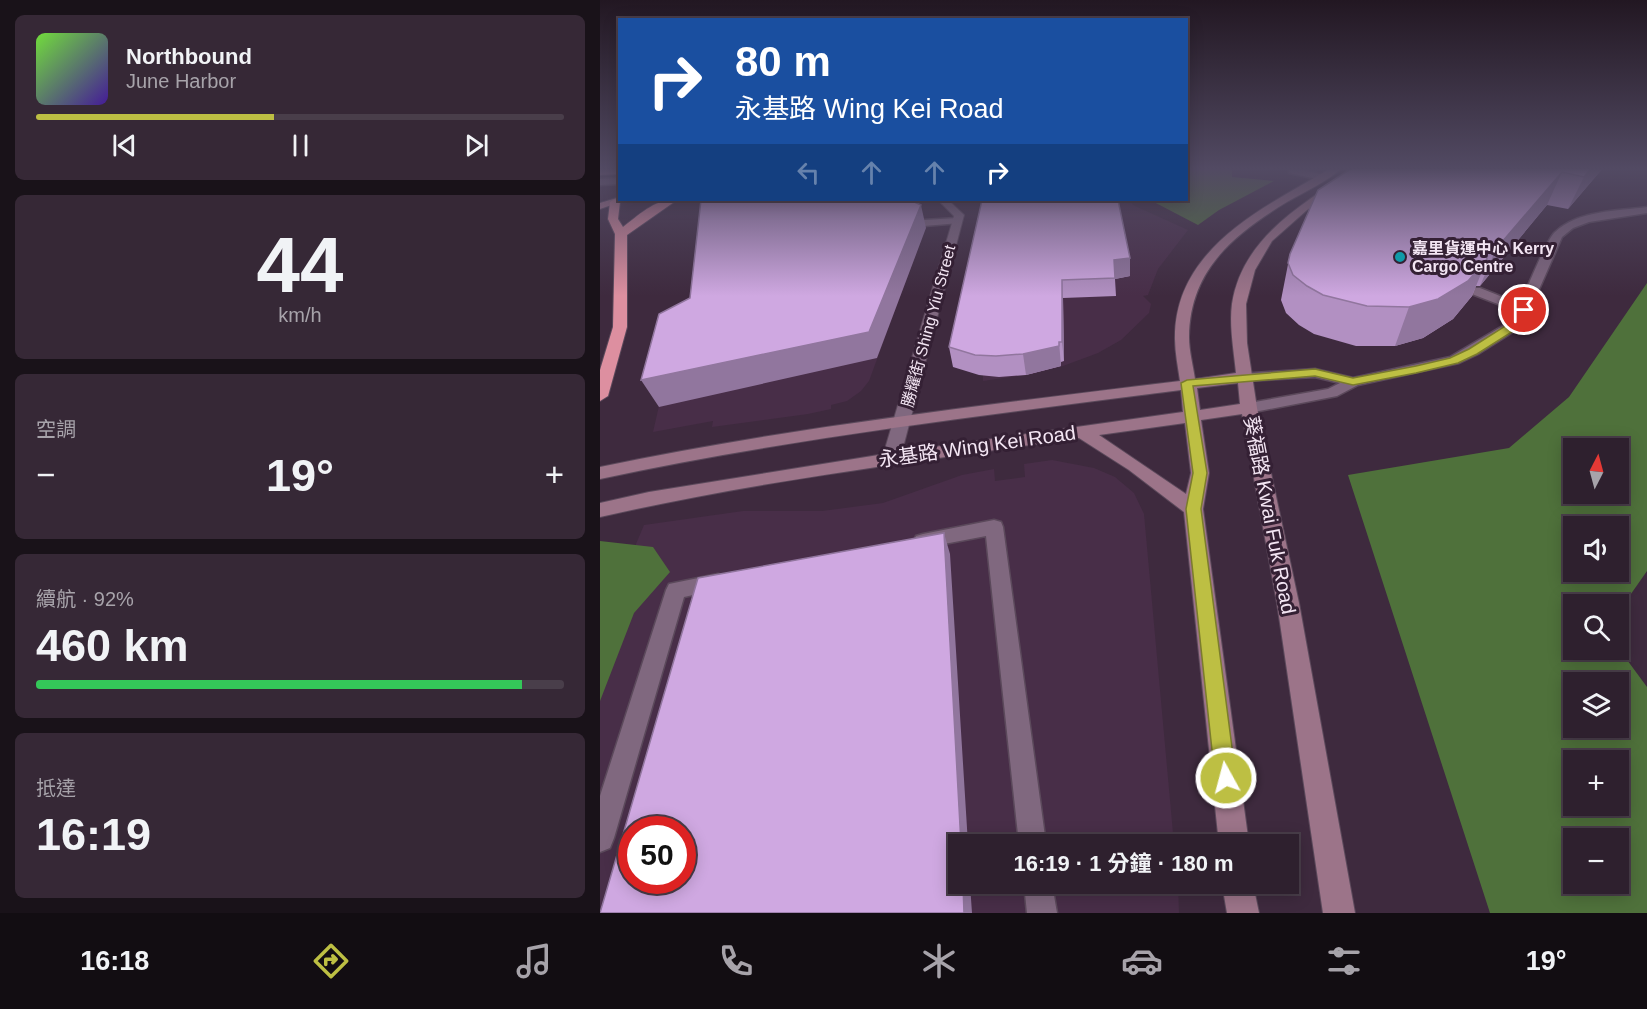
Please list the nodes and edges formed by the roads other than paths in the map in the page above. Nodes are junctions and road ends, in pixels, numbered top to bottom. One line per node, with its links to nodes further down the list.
1 (615, 211): 9 (highway)
2 (656, 211): 9 (highway)
3 (954, 211): 7 (street, 勝耀街 Shing Yiu Street)
4 (1270, 211): 14 (main road)
5 (1301, 211): 12 (main road, 葵福路 Kwai Fuk Road)
6 (1643, 211): 11 (lane, 永基路 Wing Kei Road)
7 (957, 221): 8 (lane); 18 (street, 勝耀街 Shing Yiu Street)
8 (924, 223)
9 (621, 234): 15 (highway)
10 (1476, 291): 11 (lane)
11 (1524, 310): 13 (lane, 永基路 Wing Kei Road)
12 (1245, 377): 13 (lane, 永基路 Wing Kei Road); 14 (main road, 永基路 Wing Kei Road); 16 (main road, 葵福路 Kwai Fuk Road)
13 (1353, 382): 16 (lane, 永基路 Wing Kei Road)
14 (1187, 383): 17 (main road); 18 (main road, 永基路 Wing Kei Road)
15 (600, 396)
16 (1249, 408): 17 (main road, 永基路 Wing Kei Road); 33 (main road, 葵福路 Kwai Fuk Road)
17 (1193, 416): 19 (main road, 永基路 Wing Kei Road); 22 (main road)
18 (902, 421): 20 (street, 勝耀街 Shing Yiu Street); 21 (main road, 永基路 Wing Kei Road)
19 (1081, 431): 20 (main road, 永基路 Wing Kei Road); 22 (main road)
20 (891, 459): 23 (main road, 永基路 Wing Kei Road)
21 (600, 473)
22 (1193, 509): 27 (main road)
23 (600, 510)
24 (903, 545): 26 (lane)
25 (733, 579): 28 (lane)
26 (1032, 834)
27 (1233, 834)
28 (600, 838)
29 (1039, 894): 31 (lane)
30 (1240, 894): 32 (main road)
31 (1042, 913)
32 (1243, 913)
33 (1339, 913)

